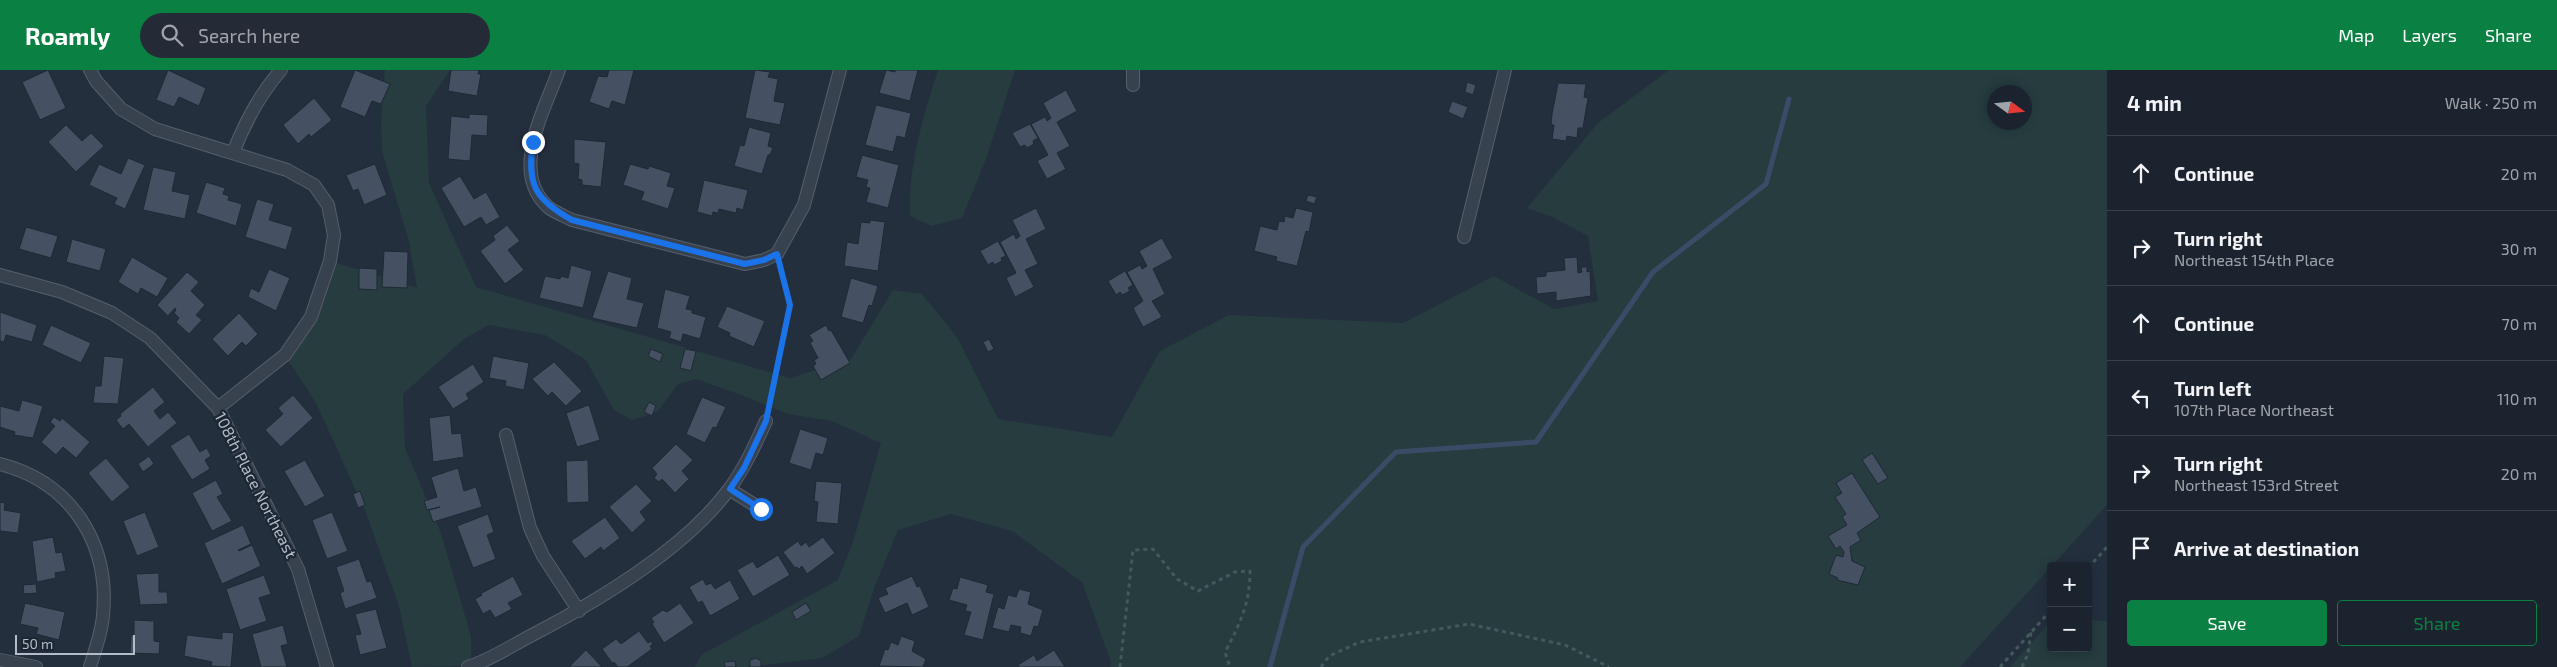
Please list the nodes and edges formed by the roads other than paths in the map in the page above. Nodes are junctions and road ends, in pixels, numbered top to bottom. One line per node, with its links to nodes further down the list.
1 (90, 70): 8 (street)
2 (281, 70): 8 (street)
3 (559, 70): 4 (street)
4 (840, 70)
5 (1133, 70): 7 (street)
6 (1504, 70): 9 (street)
7 (1133, 84)
8 (233, 153): 11 (street)
9 (1464, 236)
10 (0, 275): 11 (street, 108th Place Northeast)
11 (218, 408): 21 (street, 108th Place Northeast)
12 (766, 421): 15 (street)
13 (506, 435): 17 (street)
14 (0, 464): 20 (street)
15 (730, 489): 16 (street); 17 (street)
16 (761, 509)
17 (579, 611): 22 (street)
18 (0, 660): 19 (street)
19 (36, 667)
20 (90, 667)
21 (327, 667)
22 (470, 667)

